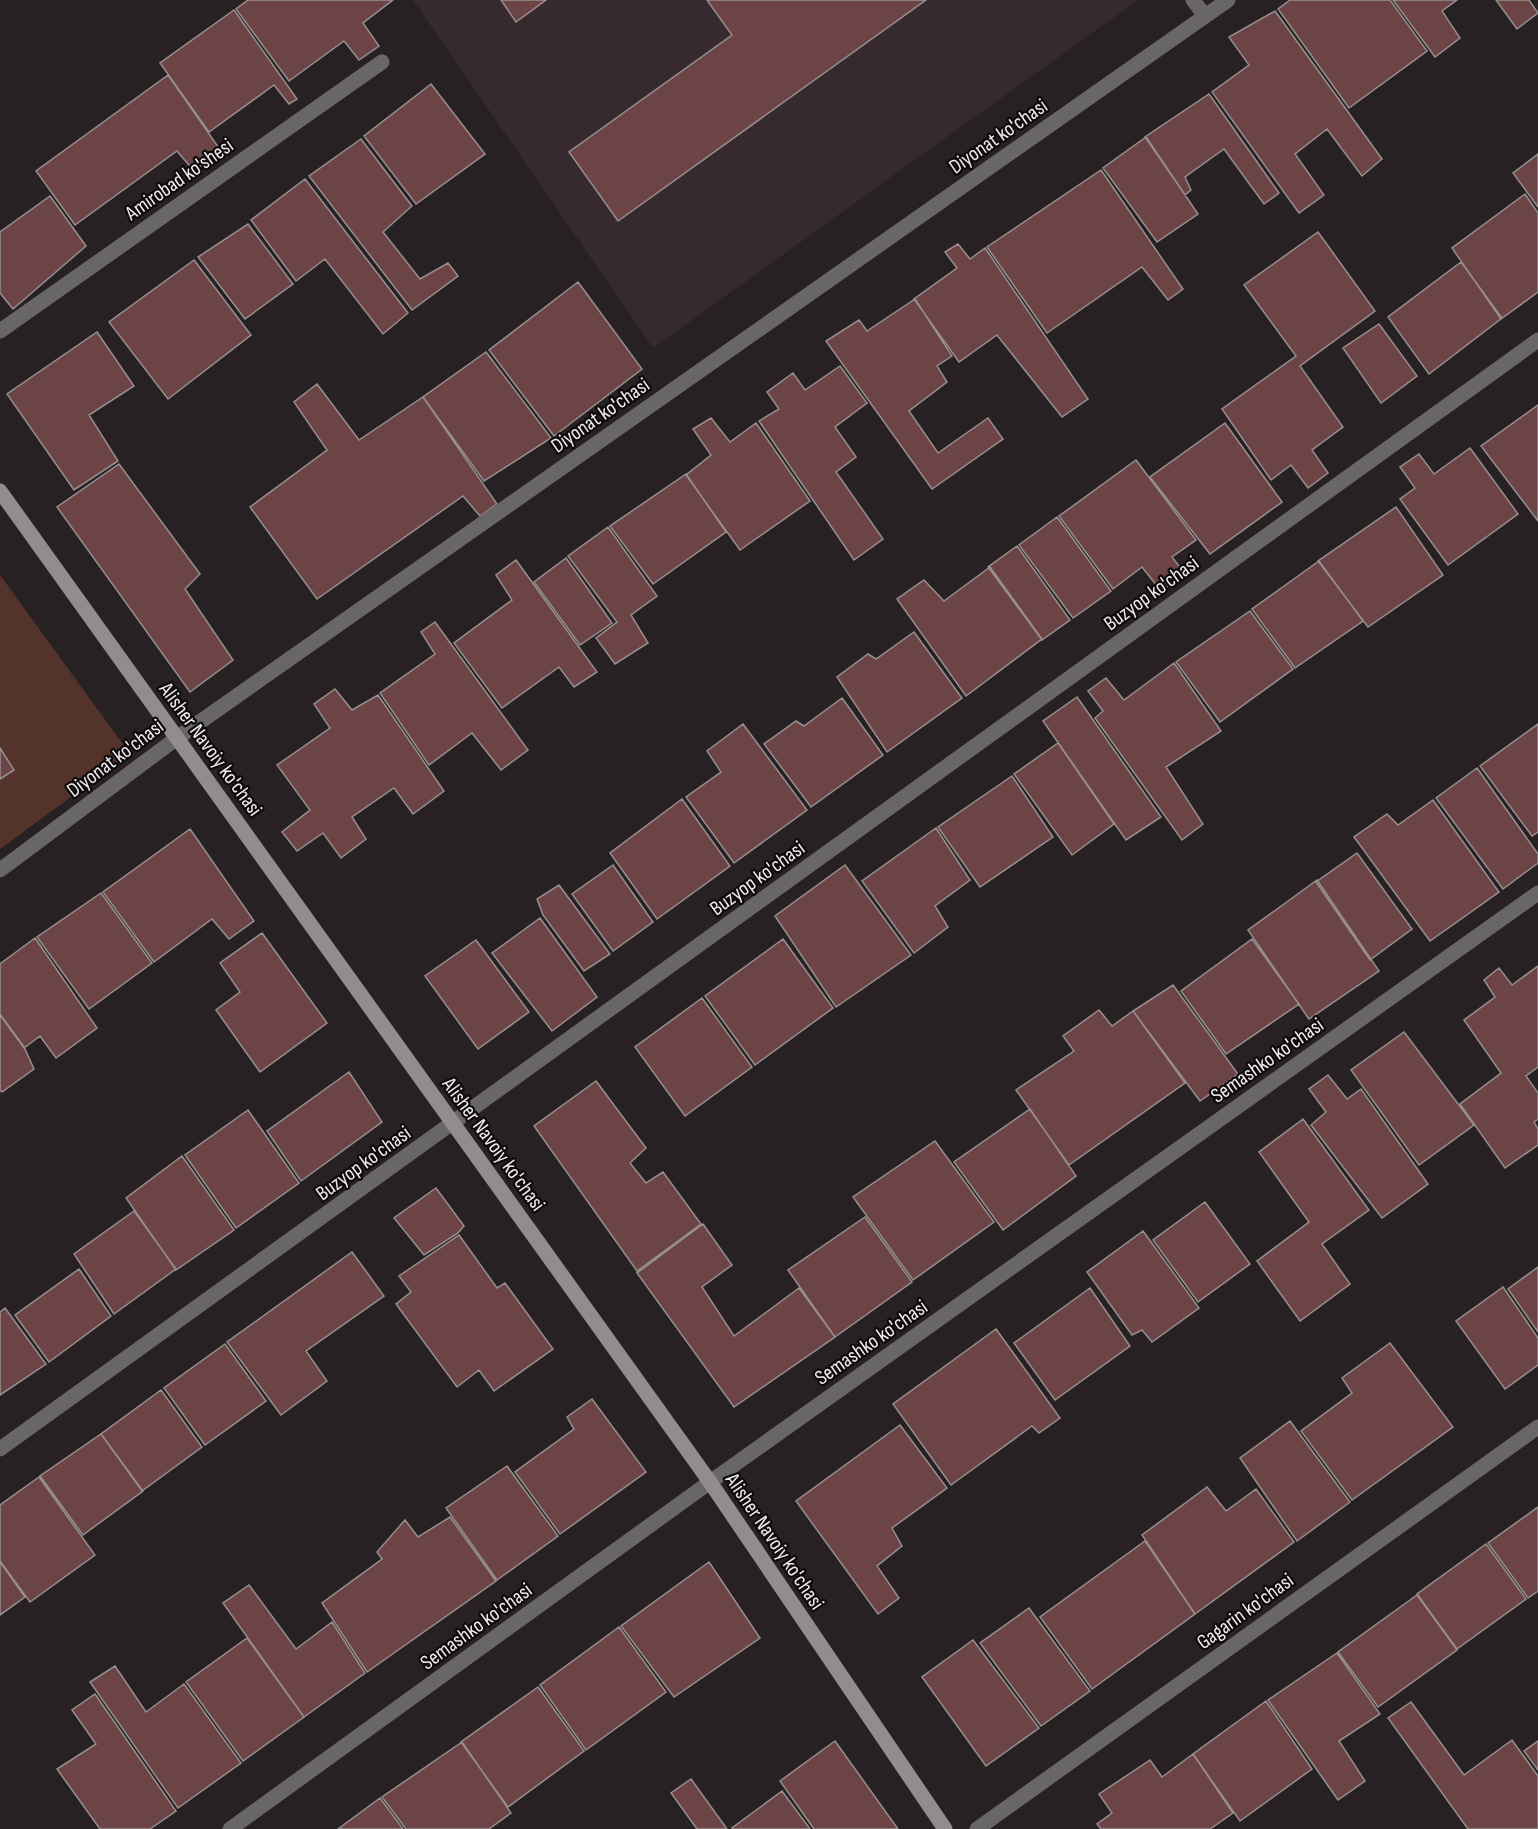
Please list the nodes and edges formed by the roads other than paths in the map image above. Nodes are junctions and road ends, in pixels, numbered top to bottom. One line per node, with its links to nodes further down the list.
1 (1193, 0): 3 (street)
2 (1228, 0): 3 (street, Diyonat ko'chasi)
3 (1205, 16): 8 (street, Diyonat ko'chasi)
4 (382, 62): 5 (street, Amirobad ko'shesi)
5 (0, 331)
6 (1538, 340): 11 (street, Buzyop ko'chasi)
7 (0, 491): 8 (street, Alisher Navoiy ko'chasi)
8 (177, 738): 9 (street, Diyonat ko'chasi); 11 (street, Alisher Navoiy ko'chasi)
9 (0, 870)
10 (1538, 893): 14 (street, Semashko ko'chasi)
11 (453, 1124): 13 (street, Buzyop ko'chasi); 14 (street, Alisher Navoiy ko'chasi)
12 (1538, 1426): 17 (street, Gagarin ko'chasi)
13 (0, 1449)
14 (710, 1482): 15 (street, Semashko ko'chasi); 16 (street, Alisher Navoiy ko'chasi)
15 (230, 1829)
16 (945, 1829)
17 (977, 1829)

